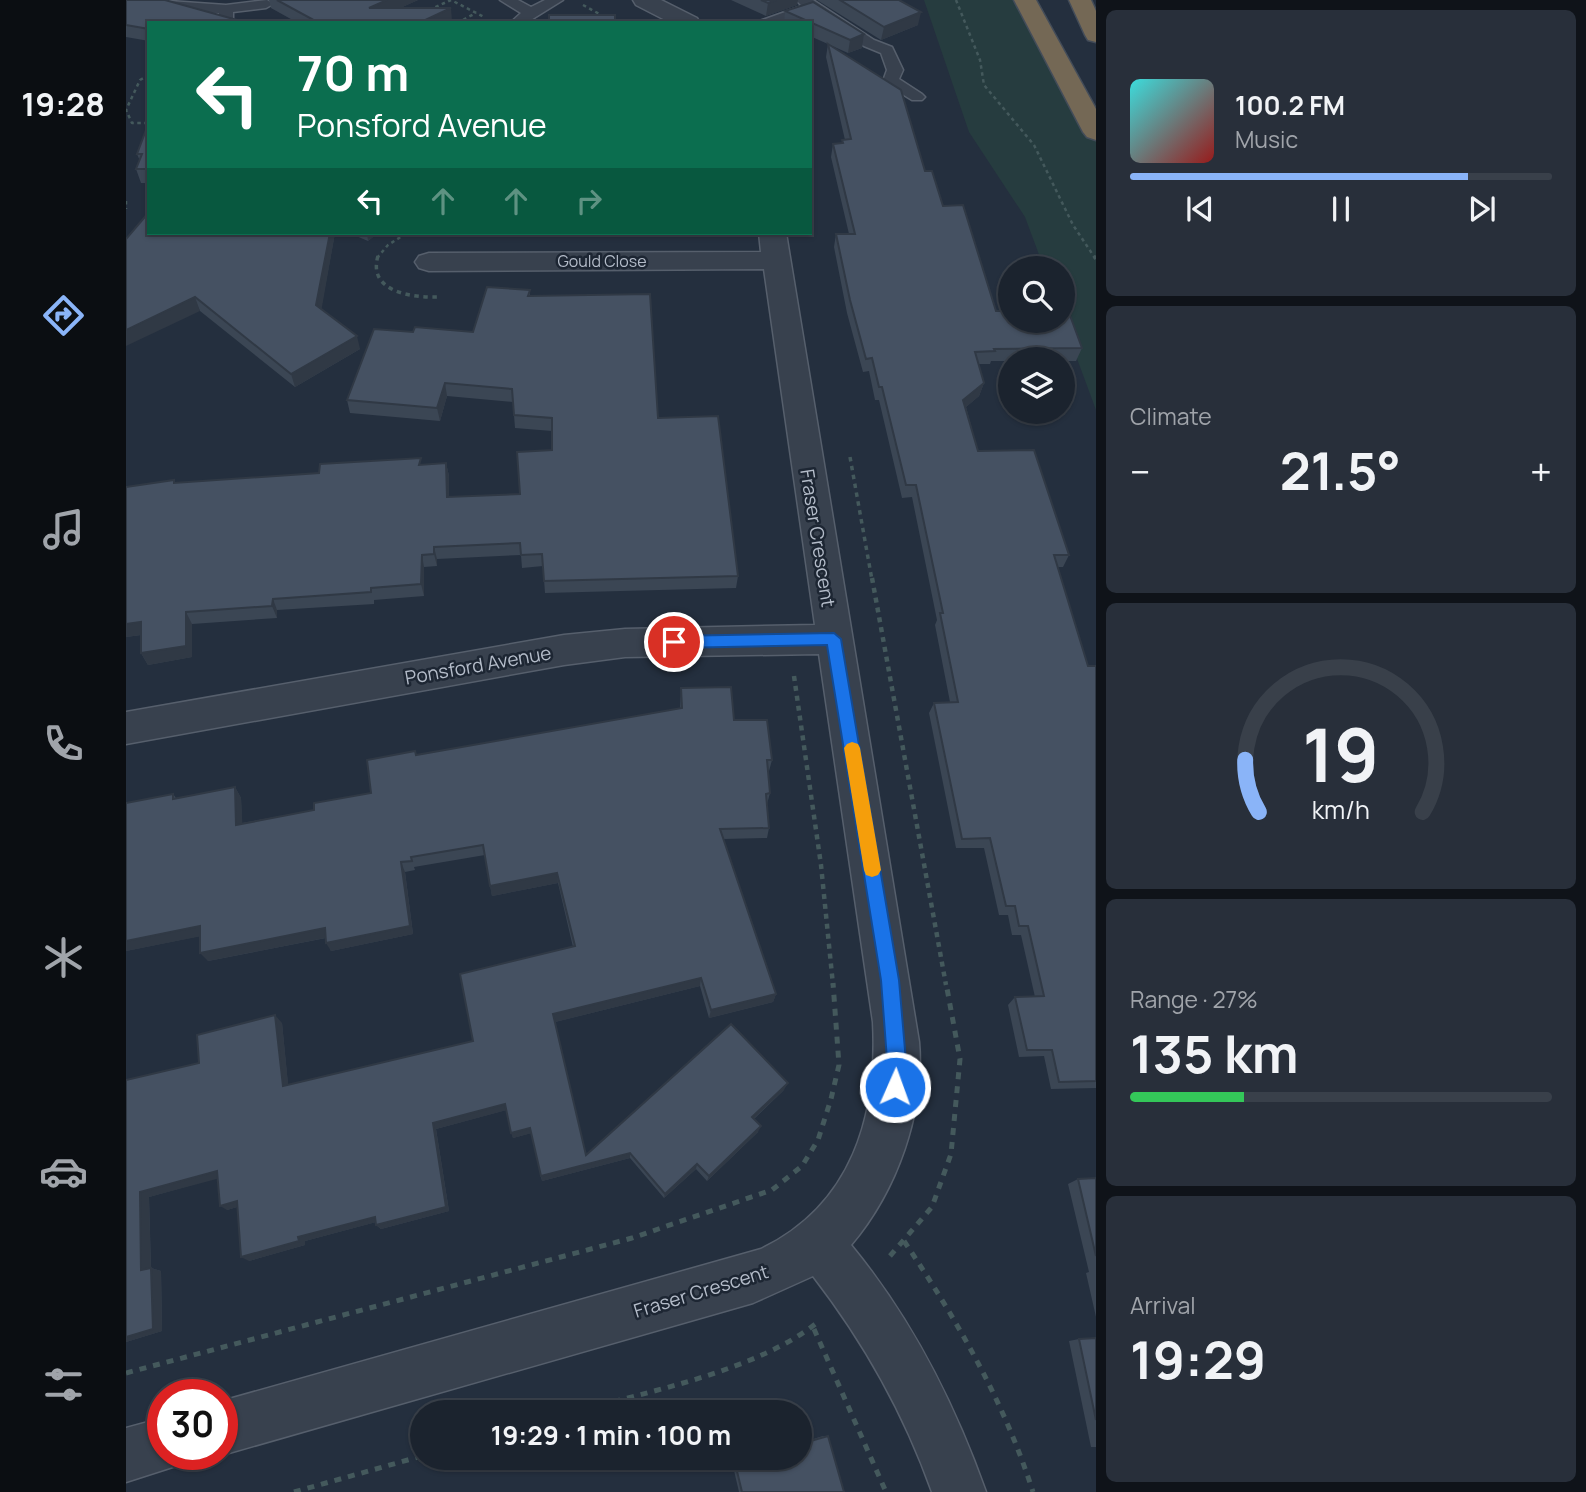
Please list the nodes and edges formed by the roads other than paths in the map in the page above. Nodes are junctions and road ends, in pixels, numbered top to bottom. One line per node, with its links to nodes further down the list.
1 (162, 0): 10 (lane)
2 (507, 0): 9 (lane)
3 (556, 0): 9 (lane)
4 (644, 0): 12 (street)
5 (1025, 0): 16 (highway)
6 (1080, 0): 14 (highway)
7 (808, 3): 13 (lane); 15 (lane)
8 (266, 4): 10 (lane)
9 (531, 12): 11 (lane)
10 (226, 16)
11 (520, 21)
12 (685, 21)
13 (766, 21)
14 (1096, 35)
15 (917, 97)
16 (1096, 132)
17 (774, 246): 18 (street, Gould Close); 19 (street, Fraser Crescent)
18 (429, 262)
19 (834, 639): 20 (street, Ponsford Avenue); 21 (street, Fraser Crescent)
20 (126, 728)
21 (818, 1243): 22 (street, Fraser Crescent); 25 (street)
22 (238, 1424)
23 (147, 1449): 24 (street)
24 (126, 1455)
25 (960, 1492)

